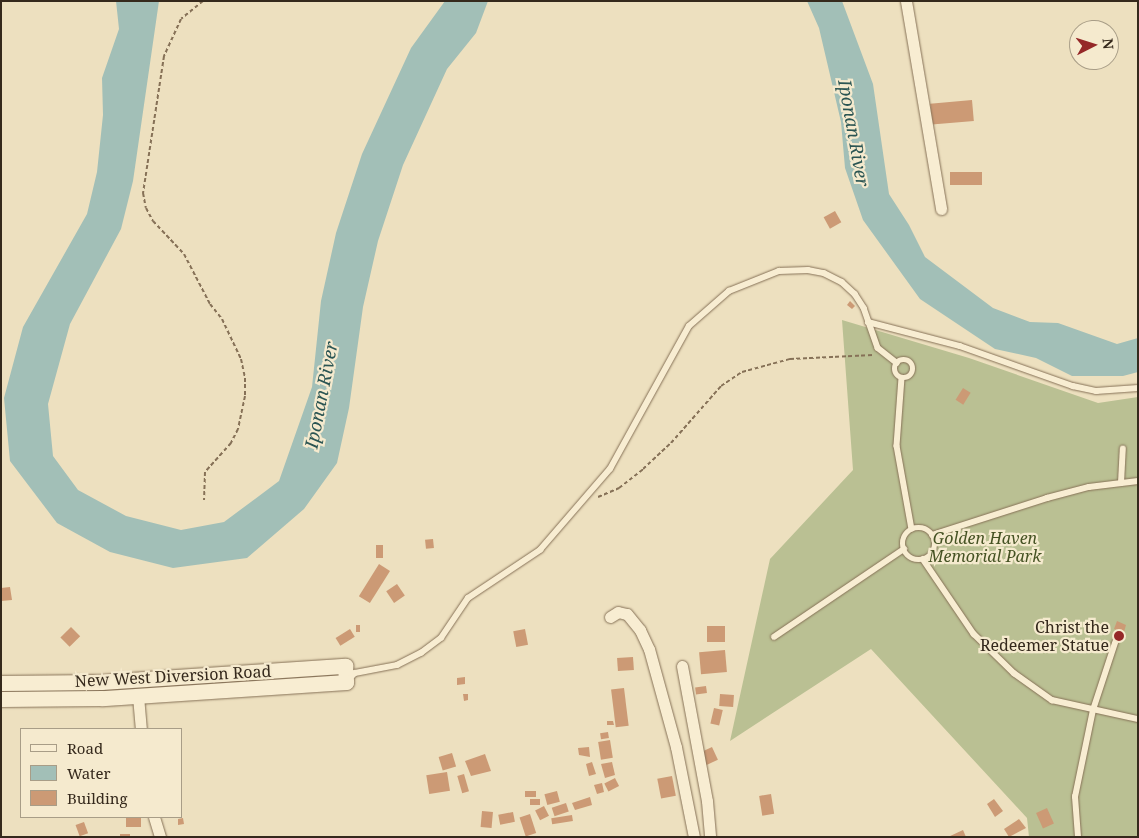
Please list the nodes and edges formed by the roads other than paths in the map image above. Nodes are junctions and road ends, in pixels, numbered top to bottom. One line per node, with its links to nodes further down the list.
1 (906, 1): 2 (street)
2 (941, 209)
3 (868, 322): 4 (lane); 6 (lane); 18 (lane)
4 (897, 363): 5 (lane); 5 (lane)
5 (902, 378): 10 (lane)
6 (1138, 388)
7 (1123, 449): 9 (lane)
8 (1138, 481): 9 (lane)
9 (1121, 482): 11 (lane)
10 (912, 529): 11 (lane); 12 (lane)
11 (932, 535): 13 (lane)
12 (904, 549): 13 (lane); 15 (lane)
13 (923, 559): 22 (lane)
14 (610, 617): 27 (street)
15 (774, 637)
16 (1115, 643): 22 (lane)
17 (682, 666): 28 (street)
18 (348, 674): 19 (street, New West Diversion Road); 20 (street, New West Diversion Road)
19 (1, 683)
20 (138, 696): 21 (street, New West Diversion Road); 24 (street)
21 (1, 699)
22 (1093, 710): 23 (lane); 29 (lane)
23 (1138, 719)
24 (141, 728)
25 (154, 818): 26 (street)
26 (160, 837)
27 (694, 837)
28 (710, 837)
29 (1078, 837)

